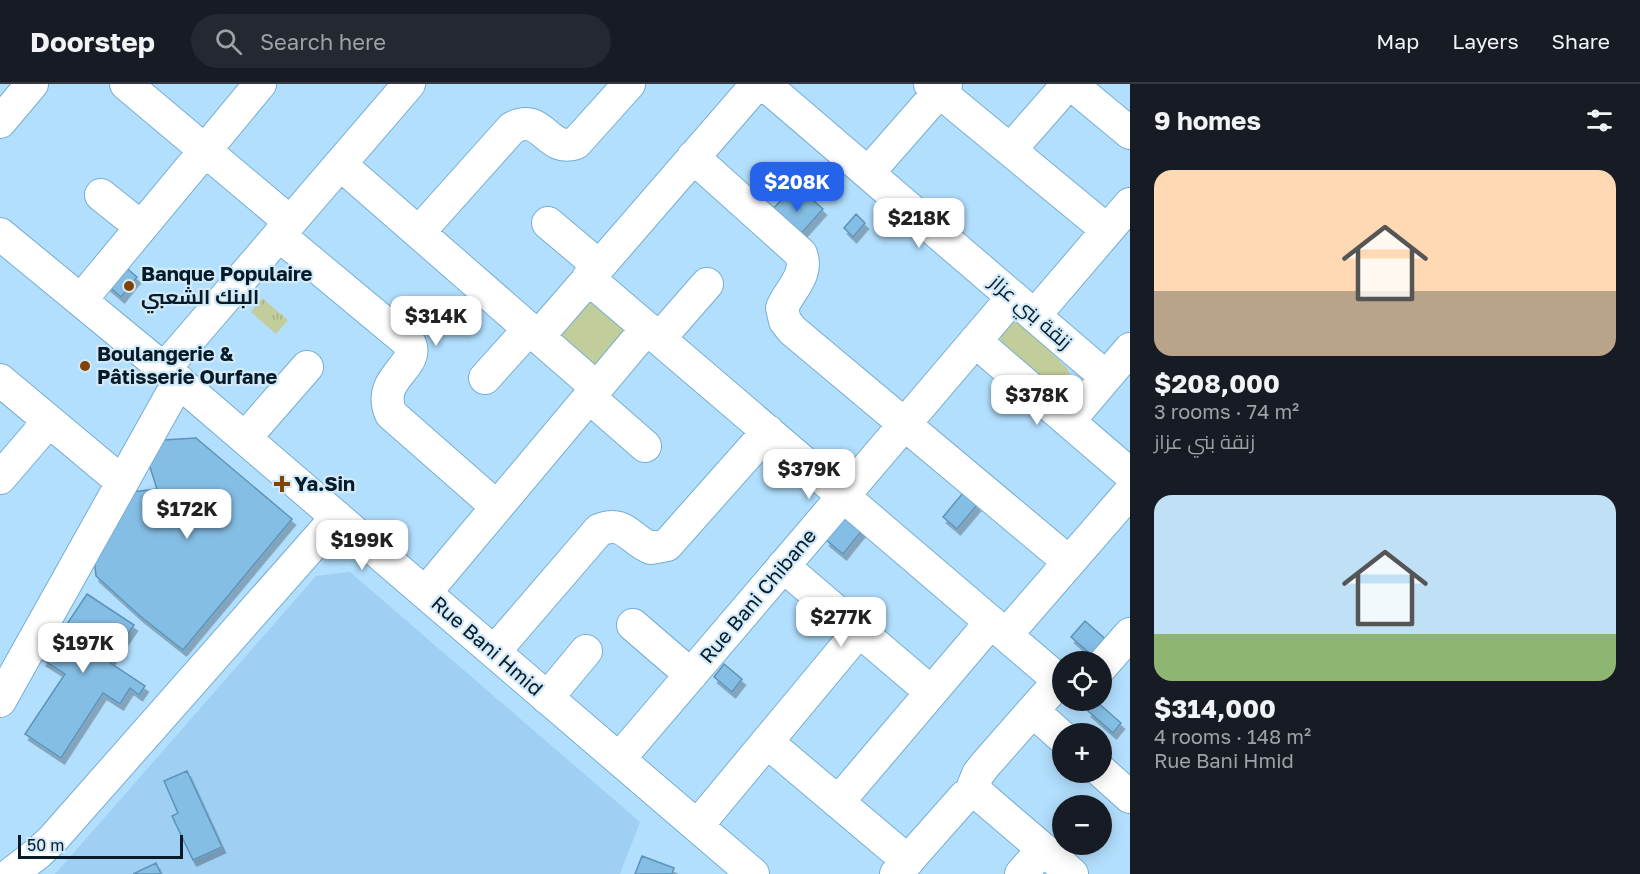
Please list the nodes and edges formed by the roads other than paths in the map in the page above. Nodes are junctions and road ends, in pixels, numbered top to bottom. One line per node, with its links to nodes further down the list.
1 (32, 84): 10 (street)
2 (126, 84): 13 (street)
3 (260, 84): 13 (street)
4 (409, 84): 15 (street)
5 (629, 84): 23 (street)
6 (757, 84): 14 (street)
7 (764, 84): 16 (street, زنقة بني عزاز)
8 (1069, 84): 11 (street); 12 (street)
9 (938, 86): 12 (street); 16 (street)
10 (0, 122)
11 (1130, 133)
12 (1011, 149): 22 (street)
13 (205, 150): 20 (street); 21 (street)
14 (693, 158): 25 (street); 41 (street)
15 (340, 164): 21 (street); 23 (street)
16 (868, 174): 28 (street, زنقة بني عزاز)
17 (101, 195): 20 (street)
18 (1130, 204): 22 (street, Rue Bani Chibane)
19 (548, 223): 25 (street)
20 (141, 227): 27 (street)
21 (285, 229): 34 (street); 50 (street)
22 (1107, 230): 28 (street, Rue Bani Chibane)
23 (419, 232): 29 (street)
24 (0, 234): 27 (street, Rue Bani Hmid)
25 (594, 272): 29 (street); 30 (street)
26 (706, 284): 30 (street)
27 (81, 300): 34 (street, Rue Bani Hmid)
28 (1024, 306): 31 (street, Rue Bani Chibane); 35 (street, زنقة بني عزاز)
29 (533, 333): 36 (street); 38 (street)
30 (653, 334): 38 (street); 42 (street)
31 (975, 341): 40 (street); 41 (street, Rue Bani Chibane)
32 (1130, 349): 35 (street)
33 (308, 367): 43 (street)
34 (172, 375): 43 (street, Rue Bani Hmid); 47 (street)
35 (1107, 377): 40 (street)
36 (485, 378)
37 (0, 380): 39 (street)
38 (593, 393): 44 (street); 50 (street)
39 (49, 421): 46 (street); 47 (street)
40 (1069, 421): 45 (street)
41 (904, 425): 49 (street, Rue Bani Chibane); 52 (street)
42 (768, 431): 49 (street); 60 (street)
43 (245, 438): 51 (street, Rue Bani Hmid)
44 (645, 446)
45 (1130, 474)
46 (0, 478)
47 (122, 482): 67 (street)
48 (1130, 492): 52 (street)
49 (843, 496): 53 (street, Rue Bani Chibane); 56 (street)
50 (497, 507): 54 (street)
51 (337, 517): 54 (street, Rue Bani Hmid); 77 (street)
52 (1069, 562): 56 (street)
53 (783, 566): 57 (street); 63 (street, Rue Bani Chibane)
54 (425, 593): 60 (street, Rue Bani Hmid)
55 (633, 625): 63 (street)
56 (999, 629): 62 (street); 65 (street)
57 (859, 631): 65 (street); 70 (street)
58 (1130, 634): 61 (street)
59 (586, 651): 66 (street)
60 (494, 652): 66 (street, Rue Bani Hmid)
61 (1112, 654)
62 (1052, 674)
63 (691, 675): 71 (street, Rue Bani Chibane)
64 (1052, 691): 68 (street)
65 (931, 692): 73 (street)
66 (547, 698): 71 (street, Rue Bani Hmid)
67 (0, 700)
68 (1033, 711): 69 (street); 72 (street)
69 (1052, 728)
70 (767, 742): 73 (street); 74 (street)
71 (619, 759): 74 (street, Rue Bani Hmid)
72 (970, 794): 75 (street); 76 (street)
73 (839, 801): 76 (street)
74 (697, 826): 78 (street, Rue Bani Hmid)
75 (1043, 849): 79 (street); 80 (street)
76 (902, 867)
77 (11, 874)
78 (753, 874)
79 (1021, 874)
80 (1072, 874)

